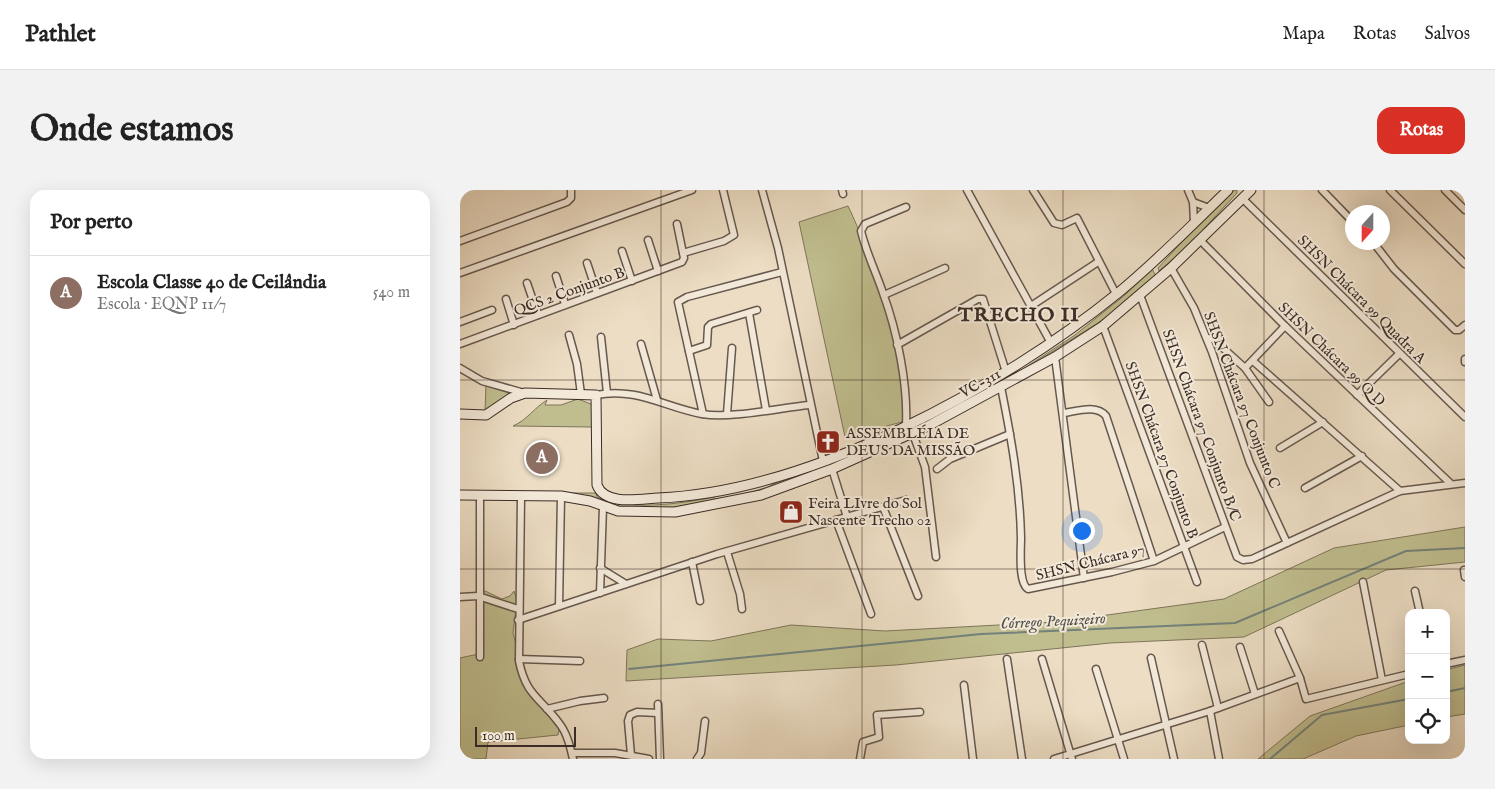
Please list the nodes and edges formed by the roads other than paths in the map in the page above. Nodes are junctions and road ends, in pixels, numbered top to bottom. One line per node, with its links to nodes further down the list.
1 (571, 190): 23 (street)
2 (692, 190): 35 (street)
3 (723, 190): 26 (street, QCS 2 Conjunto B)
4 (762, 190): 34 (street)
5 (967, 190): 45 (street)
6 (1033, 190): 28 (street)
7 (1188, 190): 14 (street)
8 (1228, 190): 16 (main road)
9 (1251, 190): 13 (main road)
10 (1322, 190): 18 (street)
11 (1390, 190): 30 (street)
12 (1445, 190): 17 (street)
13 (1242, 194): 22 (main road, VC-311); 64 (street, SHSN Chácara 99 Quadra A)
14 (1193, 202): 16 (street); 20 (street)
15 (906, 208): 41 (street)
16 (1209, 208): 20 (main road)
17 (1465, 210)
18 (1345, 214)
19 (677, 224): 26 (street)
20 (1192, 226): 27 (main road)
21 (648, 240): 32 (street)
22 (1200, 240): 33 (main road, VC-311); 54 (street, SHSN Chácara 99 Q D)
23 (460, 241)
24 (1380, 250): 52 (street)
25 (622, 251): 37 (street)
26 (684, 256): 32 (street, QCS 2 Conjunto B)
27 (1157, 260): 33 (main road); 40 (main road)
28 (1098, 262): 40 (street); 45 (street)
29 (587, 263): 39 (street)
30 (1465, 264)
31 (946, 268): 41 (street)
32 (658, 271): 37 (street, QCS 2 Conjunto B)
33 (1168, 271): 42 (main road, VC-311); 57 (street, SHSN Chácara 97 Conjunto C)
34 (782, 272): 63 (street); 78 (street)
35 (460, 273)
36 (556, 276): 44 (street)
37 (632, 281): 39 (street, QCS 2 Conjunto B)
38 (527, 283): 49 (street)
39 (597, 293): 44 (street, QCS 2 Conjunto B)
40 (1116, 294): 58 (main road)
41 (884, 295): 61 (street)
42 (1140, 295): 53 (main road, VC-311); 113 (street, SHSN Chácara 97 Conjunto B/C)
43 (506, 298): 51 (street)
44 (566, 304): 49 (street, QCS 2 Conjunto B)
45 (1031, 306): 58 (street)
46 (492, 310): 50 (street)
47 (757, 310): 48 (street)
48 (748, 312): 63 (street); 80 (street)
49 (538, 315): 51 (street, QCS 2 Conjunto B)
50 (460, 322)
51 (514, 324): 59 (street, QCS 2 Conjunto B)
52 (1465, 325)
53 (1103, 326): 65 (main road, VC-311); 115 (street, SHSN Chácara 97 Conjunto B)
54 (1285, 326): 66 (street); 75 (street, SHSN Chácara 99 Q D)
55 (569, 335): 73 (street)
56 (601, 337): 72 (street)
57 (1207, 338): 68 (street); 114 (street, SHSN Chácara 97 Conjunto C)
58 (1051, 343): 69 (main road)
59 (460, 344)
60 (641, 344): 76 (street)
61 (897, 345): 69 (street); 79 (street)
62 (732, 348): 84 (street)
63 (689, 351): 83 (street)
64 (1399, 354): 75 (street); 85 (street, SHSN Chácara 99 Quadra A)
65 (1055, 357): 70 (main road, VC-311); 81 (street)
66 (1253, 360): 68 (street); 87 (street)
67 (460, 368): 71 (street)
68 (1245, 368): 77 (street)
69 (1006, 372): 86 (main road)
70 (1002, 387): 89 (main road, VC-311); 90 (street, SHSN Chácara 97)
71 (525, 393): 73 (main road); 82 (main road)
72 (607, 393): 74 (street); 76 (street)
73 (581, 394): 74 (main road)
74 (596, 395): 100 (main road)
75 (1358, 395): 97 (street, SHSN Chácara 99 Q D)
76 (657, 400): 83 (street)
77 (1269, 402)
78 (809, 405): 80 (street); 93 (street)
79 (907, 409): 86 (street); 88 (street)
80 (766, 410): 84 (street)
81 (1064, 413): 118 (street, SHSN Chácara 97); 123 (street)
82 (460, 414)
83 (703, 414): 84 (street)
84 (728, 414)
85 (1465, 417)
86 (918, 418): 88 (main road)
87 (1323, 422): 91 (street); 92 (street)
88 (906, 425): 93 (main road)
89 (913, 434): 94 (main road, VC-311); 117 (street)
90 (1010, 434): 95 (street); 123 (street, SHSN Chácara 97)
91 (1280, 448)
92 (1362, 456): 99 (street); 101 (street)
93 (823, 461): 98 (main road)
94 (832, 469): 106 (main road, VC-311); 111 (street)
95 (937, 469)
96 (1465, 483): 97 (street)
97 (1450, 484): 101 (street)
98 (737, 486): 100 (main road); 106 (main road)
99 (1305, 488)
100 (719, 490): 108 (main road)
101 (1400, 491): 114 (street)
102 (460, 495): 103 (main road, VC-311)
103 (480, 495): 104 (main road, VC-311); 130 (street)
104 (521, 496): 105 (main road, VC-311); 134 (street)
105 (561, 496): 109 (main road, VC-311); 133 (street)
106 (738, 500): 108 (main road, VC-311)
107 (906, 500): 110 (street)
108 (721, 504): 109 (main road, VC-311)
109 (603, 506): 120 (street)
110 (883, 507): 111 (street); 131 (street)
111 (847, 517): 112 (street)
112 (836, 520): 116 (street); 137 (street)
113 (1225, 527): 114 (street, SHSN Chácara 97 Conjunto B/C); 115 (street)
114 (1287, 543)
115 (1184, 548): 118 (street); 124 (street, SHSN Chácara 97 Conjunto B)
116 (727, 552): 119 (street); 135 (street)
117 (936, 557)
118 (1154, 561): 123 (street, SHSN Chácara 97)
119 (692, 562): 126 (street); 132 (street)
120 (600, 568): 126 (street); 128 (street)
121 (1464, 570): 122 (street)
122 (1465, 577)
123 (1084, 578)
124 (1197, 582)
125 (1363, 582): 153 (street)
126 (626, 584): 128 (street)
127 (1415, 591): 136 (street)
128 (600, 593): 133 (street)
129 (460, 596): 130 (street)
130 (478, 596): 134 (street); 142 (street)
131 (918, 596)
132 (700, 601)
133 (560, 606): 138 (street)
134 (518, 609): 138 (street)
135 (742, 609)
136 (1419, 609)
137 (871, 614)
138 (518, 620): 144 (street)
139 (1279, 632): 152 (street)
140 (1202, 645): 158 (street)
141 (1240, 647): 155 (street)
142 (480, 657)
143 (1150, 658): 164 (street)
144 (519, 659): 148 (street); 159 (street)
145 (1008, 659): 174 (street)
146 (1042, 659): 168 (street)
147 (1465, 660): 149 (street)
148 (580, 661)
149 (1450, 663)
150 (1096, 669): 165 (street)
151 (1405, 675): 153 (street)
152 (1300, 678): 153 (street); 155 (street)
153 (1382, 680)
154 (964, 685): 173 (street)
155 (1254, 694): 158 (street)
156 (604, 698): 159 (street)
157 (658, 704): 162 (street)
158 (1218, 708): 160 (street)
159 (547, 709): 167 (street)
160 (1210, 711): 164 (street); 178 (street)
161 (920, 712): 172 (street)
162 (658, 713): 166 (street); 170 (street)
163 (705, 721): 171 (street)
164 (1165, 725): 165 (street); 177 (street)
165 (1117, 739): 168 (street); 176 (street)
166 (631, 755): 167 (street); 169 (street)
167 (573, 756)
168 (1071, 756): 175 (street)
169 (649, 759)
170 (660, 759)
171 (697, 759)
172 (860, 759)
173 (973, 759)
174 (1022, 759)
175 (1054, 759)
176 (1124, 759)
177 (1174, 759)
178 (1219, 759)

